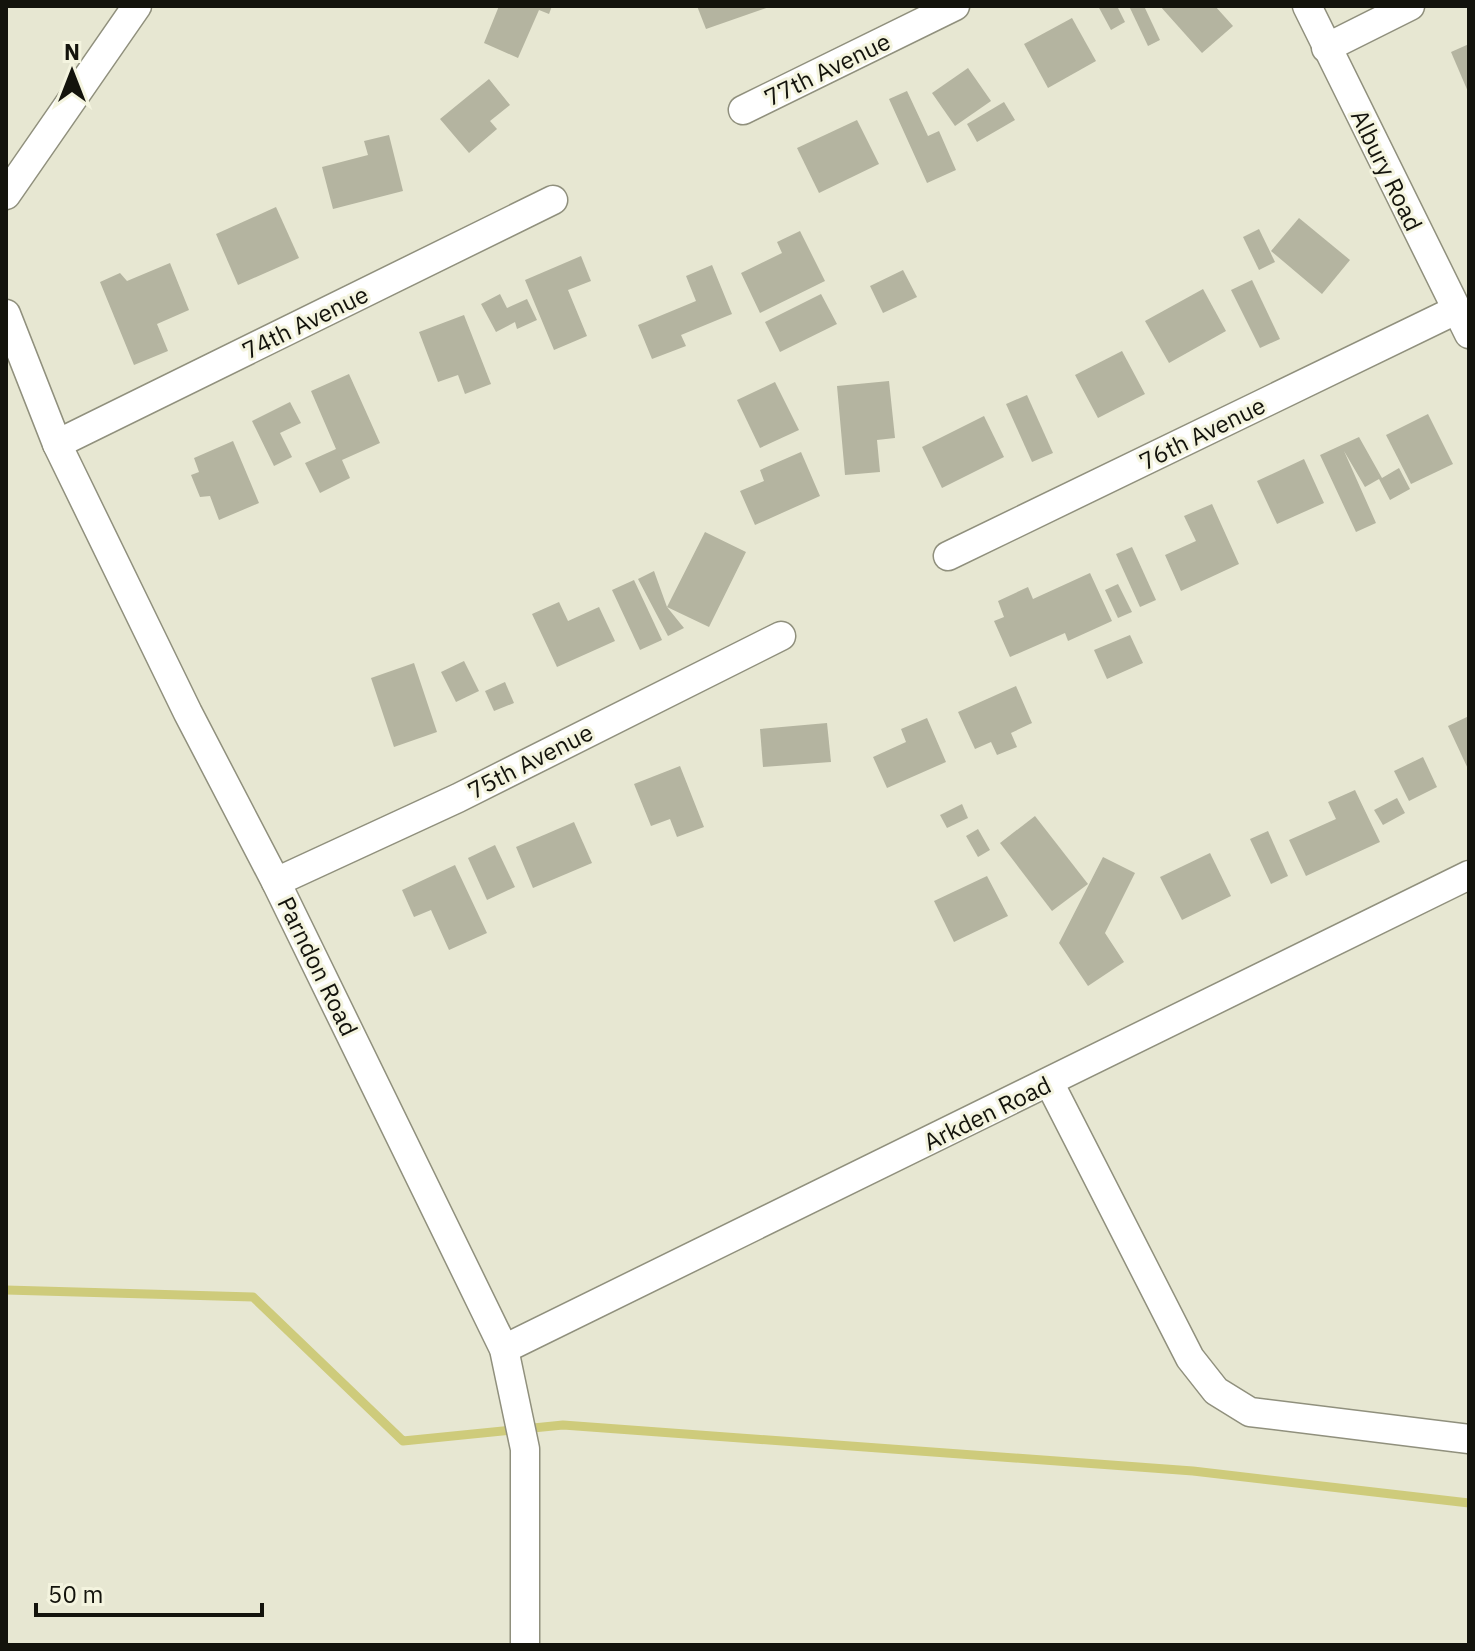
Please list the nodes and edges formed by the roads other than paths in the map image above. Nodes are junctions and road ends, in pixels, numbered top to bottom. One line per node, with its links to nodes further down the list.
1 (137, 6): 7 (street)
2 (955, 6): 6 (street, 77th Avenue)
3 (1307, 6): 5 (street, Albury Road)
4 (1410, 6): 5 (street)
5 (1326, 48): 10 (street, Albury Road)
6 (743, 110)
7 (6, 195)
8 (553, 200): 11 (street, 74th Avenue)
9 (6, 314): 11 (street, Parndon Road)
10 (1463, 322): 12 (street, 76th Avenue)
11 (57, 444): 15 (street, Parndon Road)
12 (948, 556)
13 (781, 636): 15 (street, 75th Avenue)
14 (1469, 875): 16 (street, Arkden Road)
15 (276, 882): 17 (street, Parndon Road)
16 (1049, 1082): 17 (street, Arkden Road); 18 (street)
17 (504, 1349): 19 (street, Parndon Road)
18 (1469, 1439)
19 (525, 1645)

